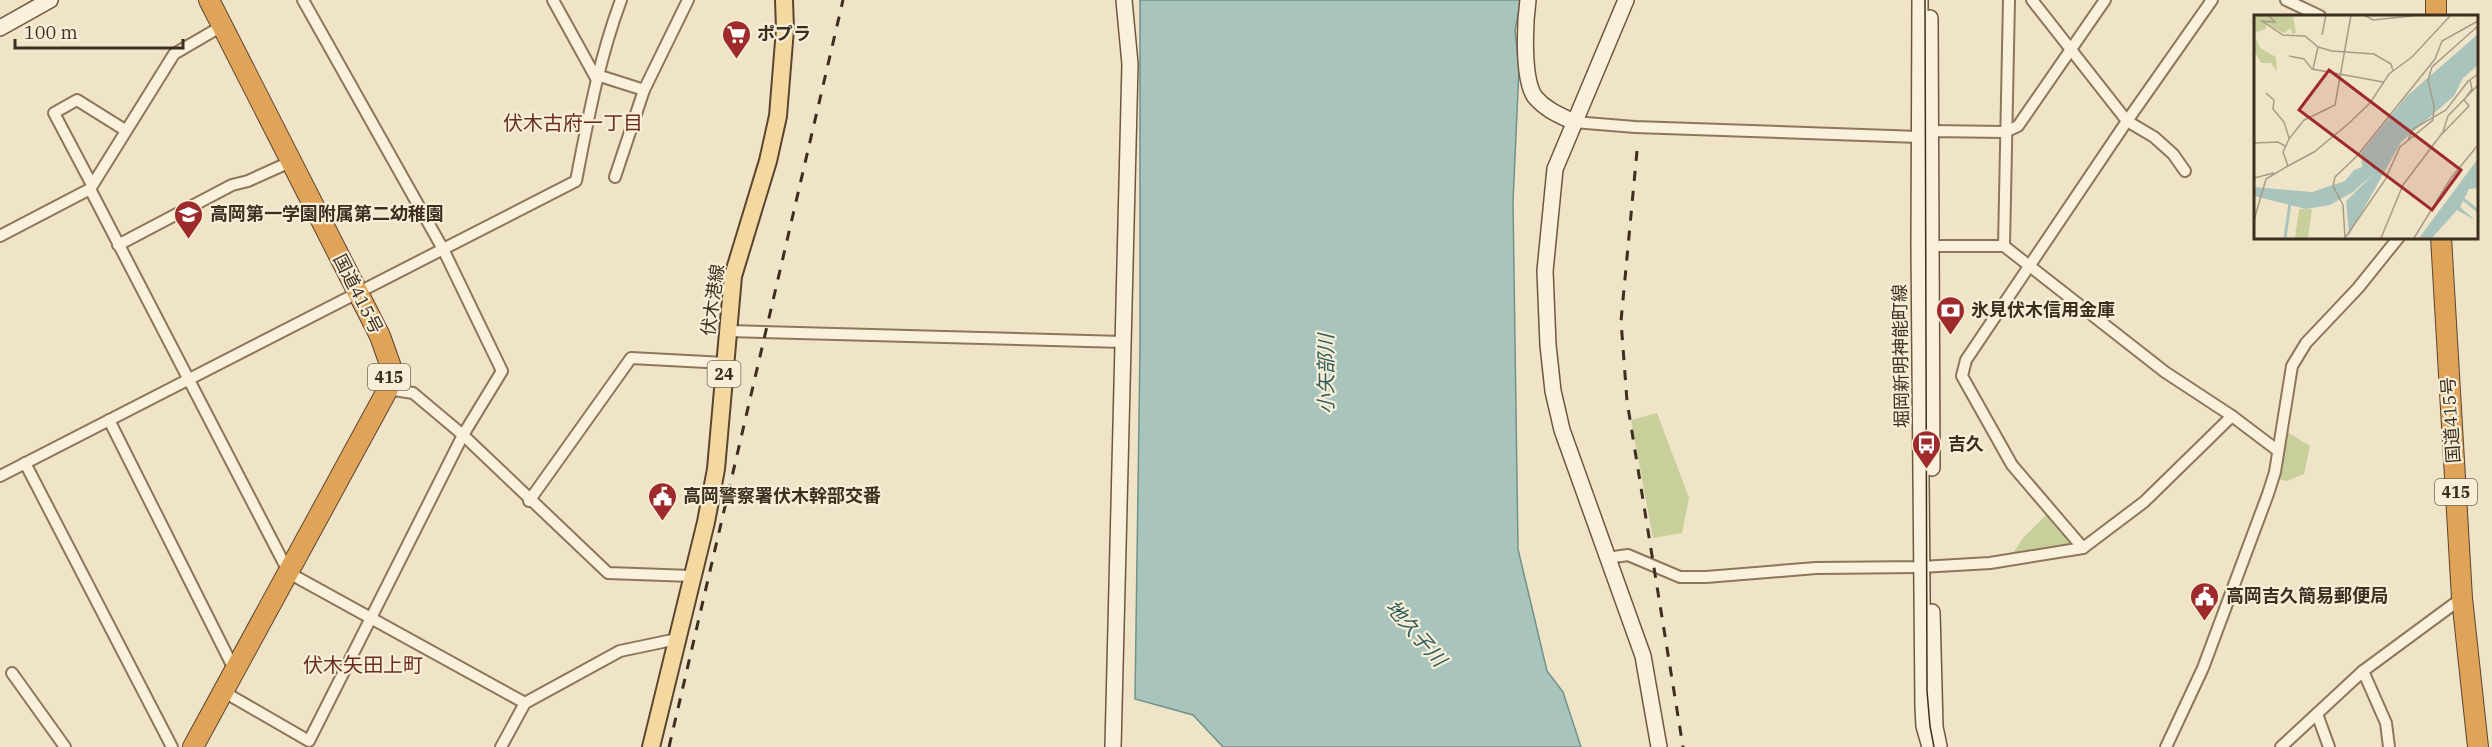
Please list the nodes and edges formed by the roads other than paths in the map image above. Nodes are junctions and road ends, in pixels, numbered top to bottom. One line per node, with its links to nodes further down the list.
1 (50, 0): 20 (street)
2 (209, 0): 19 (highway, 国道415号 / 415)
3 (303, 0): 39 (street)
4 (553, 0): 22 (street)
5 (621, 0): 22 (street)
6 (688, 0): 23 (street)
7 (784, 0): 42 (main road, 伏木港線 / 24)
8 (1124, 0): 43 (street)
9 (1528, 0): 25 (street)
10 (1626, 0): 25 (street)
11 (1920, 0): 28 (street, 堀岡新明神能町線)
12 (1930, 0): 28 (street, 堀岡新明神能町線)
13 (2009, 0): 27 (street)
14 (2032, 0): 21 (street)
15 (2105, 0): 21 (street)
16 (2212, 0): 24 (street)
17 (2286, 0): 18 (street)
18 (2318, 15)
19 (222, 26): 26 (street); 29 (highway, 国道415号 / 415)
20 (0, 28)
21 (2070, 51): 24 (street); 27 (street)
22 (596, 76): 23 (street); 39 (street)
23 (644, 90): 31 (street)
24 (2127, 121): 30 (street); 40 (street)
25 (1574, 122): 28 (street); 55 (street)
26 (125, 130): 32 (street); 32 (street)
27 (2005, 132): 28 (street); 38 (street)
28 (1925, 134): 37 (street, 堀岡新明神能町線)
29 (290, 162): 36 (street); 41 (highway, 国道415号 / 415)
30 (2185, 171)
31 (615, 177)
32 (91, 187): 33 (street); 36 (street)
33 (0, 236)
34 (2398, 238): 50 (street)
35 (2441, 238): 59 (highway, 国道415号 / 415)
36 (118, 245): 45 (street)
37 (1925, 246): 38 (street); 56 (street, 堀岡新明神能町線)
38 (2004, 246): 40 (street)
39 (443, 249): 41 (street); 49 (street)
40 (2029, 268): 47 (street); 54 (street)
41 (357, 293): 45 (street); 46 (highway, 国道415号 / 415)
42 (728, 331): 43 (street); 44 (main road, 伏木港線 / 24)
43 (1123, 342): 74 (street)
44 (725, 363): 53 (street); 58 (main road, 伏木港線 / 24)
45 (189, 380): 48 (street); 57 (street)
46 (388, 389): 49 (street); 57 (highway, 415)
47 (2232, 416): 50 (street); 54 (street)
48 (109, 420): 51 (street); 62 (street)
49 (463, 435): 53 (street); 60 (street)
50 (2277, 450): 78 (street)
51 (26, 463): 52 (street); 70 (street)
52 (0, 476)
53 (529, 501): 58 (street)
54 (2083, 548): 56 (street)
55 (1607, 558): 56 (street); 75 (street)
56 (1926, 566): 76 (street, 堀岡新明神能町線); 77 (street, 堀岡新明神能町線)
57 (289, 573): 60 (street); 62 (highway, 415)
58 (692, 576): 61 (main road, 伏木港線 / 24)
59 (2463, 598): 63 (street); 68 (highway, 国道415号 / 415)
60 (369, 619): 65 (street); 66 (street)
61 (677, 639): 66 (street); 73 (main road, 伏木港線 / 24)
62 (235, 671): 65 (highway, 415)
63 (2363, 671): 67 (street); 81 (street)
64 (12, 673): 69 (street)
65 (224, 693): 71 (highway, 415)
66 (525, 703): 72 (street)
67 (2317, 714): 79 (street); 80 (street)
68 (2477, 739): 82 (street)
69 (65, 747)
70 (172, 747)
71 (193, 747)
72 (501, 747)
73 (651, 747)
74 (1113, 747)
75 (1659, 747)
76 (1930, 747)
77 (1940, 747)
78 (2166, 747)
79 (2282, 747)
80 (2329, 747)
81 (2389, 747)
82 (2488, 747)

